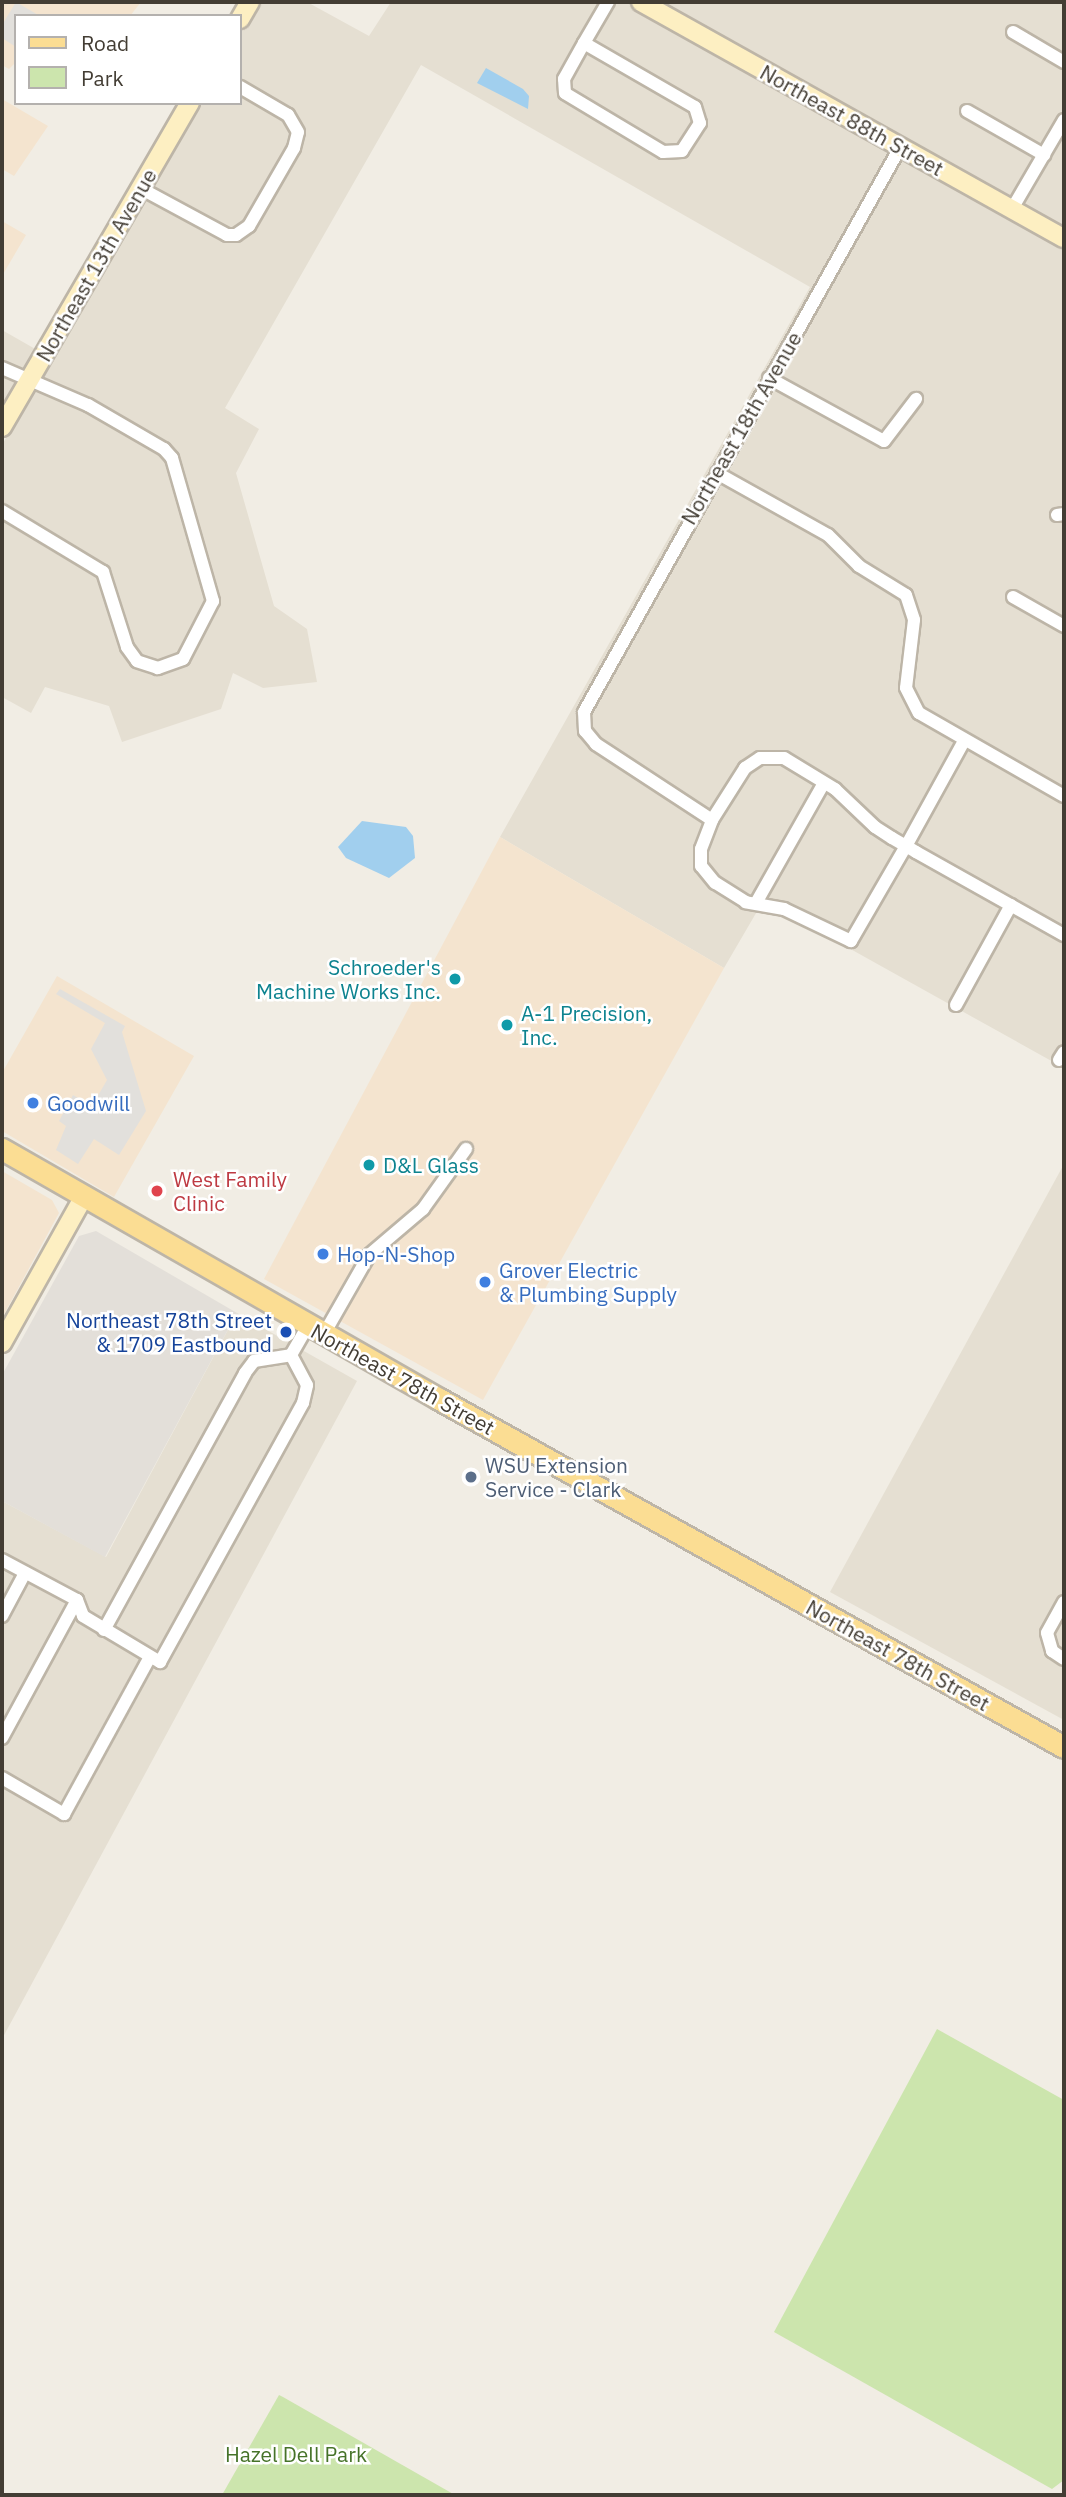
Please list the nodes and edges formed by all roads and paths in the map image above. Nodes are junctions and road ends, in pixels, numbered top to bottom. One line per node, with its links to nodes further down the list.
1 (608, 2): 4 (street)
2 (641, 2): 10 (street, Northeast 88th Street)
3 (1013, 32): 5 (street)
4 (584, 43): 4 (street)
5 (1064, 62)
6 (242, 88): 12 (street)
7 (189, 105): 12 (street, Northeast 13th Avenue)
8 (967, 111): 11 (street)
9 (1064, 120): 11 (street)
10 (901, 146): 13 (street, Northeast 88th Street); 16 (street, Northeast 18th Avenue)
11 (1044, 155): 13 (street)
12 (140, 188): 17 (street, Northeast 13th Avenue)
13 (1012, 209): 14 (street, Northeast 88th Street)
14 (1064, 238)
15 (2, 368): 17 (street)
16 (769, 378): 18 (street); 20 (street, Northeast 18th Avenue)
17 (30, 380): 19 (street, Northeast 13th Avenue); 21 (street)
18 (915, 399)
19 (2, 427)
20 (717, 473): 24 (street); 27 (street, Northeast 18th Avenue)
21 (2, 511)
22 (1013, 597): 23 (street)
23 (1064, 626)
24 (964, 741): 26 (street); 28 (street)
25 (824, 783): 27 (street); 28 (street); 29 (street)
26 (1064, 796)
27 (712, 820): 29 (street)
28 (906, 846): 29 (street); 30 (street)
29 (756, 903)
30 (1011, 905): 31 (street); 32 (street)
31 (1064, 934)
32 (956, 1005)
33 (2, 1149): 35 (main road, Northeast 78th Street)
34 (466, 1149): 36 (street)
35 (83, 1198): 36 (main road, Northeast 78th Street); 37 (street)
36 (316, 1329): 38 (street); 50 (main road, Northeast 78th Street)
37 (2, 1343)
38 (291, 1355): 44 (street); 45 (street)
39 (2, 1560): 40 (street)
40 (25, 1573): 41 (street); 43 (street)
41 (77, 1600): 44 (street); 48 (street)
42 (1064, 1602): 46 (street)
43 (2, 1616)
44 (104, 1630): 45 (street)
45 (150, 1657): 51 (street)
46 (1064, 1660)
47 (2, 1707): 48 (street)
48 (15, 1714): 49 (street)
49 (2, 1738)
50 (1064, 1747)
51 (2, 1778)

